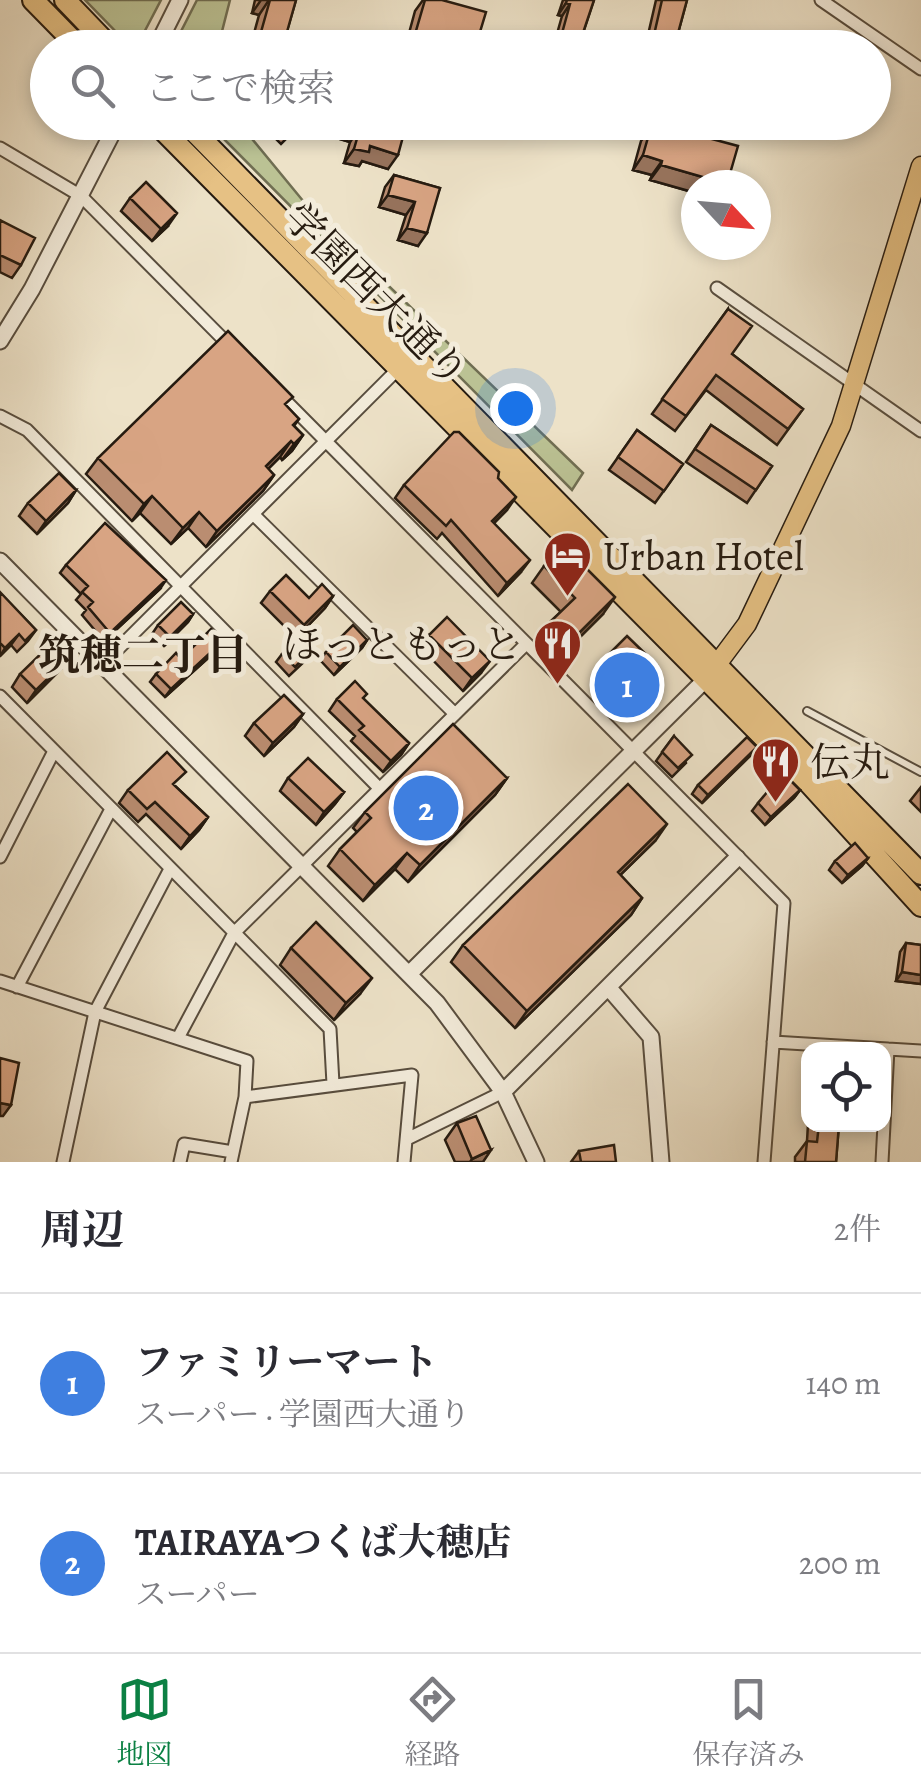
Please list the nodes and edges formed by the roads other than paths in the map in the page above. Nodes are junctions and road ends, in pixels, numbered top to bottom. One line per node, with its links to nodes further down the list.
1 (34, 0): 5 (highway)
2 (65, 0): 6 (highway)
3 (180, 0): 7 (street)
4 (821, 0): 8 (street)
5 (63, 30)
6 (94, 30)
7 (165, 30)
8 (864, 30)
9 (891, 48): 10 (street)
10 (921, 69)
11 (109, 140): 16 (street)
12 (173, 140): 20 (highway, 学園西大通り)
13 (202, 140): 31 (highway, 学園西大通り)
14 (0, 148): 16 (street)
15 (921, 166): 21 (main road)
16 (80, 196): 18 (street); 19 (street)
17 (717, 288): 21 (street)
18 (0, 341)
19 (244, 360)
20 (399, 368): 25 (street); 31 (highway, 学園西大通り)
21 (856, 385): 24 (street); 31 (main road)
22 (271, 387): 25 (street)
23 (0, 416): 28 (street)
24 (921, 431)
25 (326, 442): 26 (street); 29 (street)
26 (253, 514): 28 (street); 34 (street)
27 (0, 561): 30 (street)
28 (181, 586): 30 (street); 38 (street)
29 (526, 644): 34 (street); 36 (street)
30 (102, 664): 42 (street)
31 (713, 672): 36 (street); 44 (highway, 学園西大通り); 45 (highway, 学園西大通り)
32 (0, 696): 35 (street)
33 (807, 711): 37 (lane)
34 (455, 714): 38 (street)
35 (54, 751): 39 (street); 40 (street)
36 (632, 752): 41 (street); 47 (street)
37 (921, 772)
38 (380, 788): 42 (street)
39 (112, 809): 43 (street); 49 (street)
40 (0, 857)
41 (737, 858): 50 (street); 53 (street)
42 (302, 865): 46 (street); 47 (street)
43 (170, 868): 46 (street); 51 (street)
44 (921, 874)
45 (921, 906)
46 (234, 933): 52 (street); 57 (street)
47 (409, 974): 58 (street)
48 (0, 981): 49 (street)
49 (17, 987): 51 (street)
50 (608, 987): 58 (street); 67 (street)
51 (94, 1012): 52 (street); 63 (street)
52 (178, 1038): 59 (street)
53 (773, 1042): 54 (street); 68 (street)
54 (801, 1044)
55 (891, 1049): 56 (street)
56 (921, 1052)
57 (332, 1084): 59 (street); 61 (street)
58 (503, 1092): 61 (street); 66 (street)
59 (245, 1097): 62 (street)
60 (884, 1132): 69 (street)
61 (409, 1138): 65 (street)
62 (232, 1157): 64 (street)
63 (63, 1162)
64 (180, 1162)
65 (404, 1162)
66 (536, 1162)
67 (661, 1162)
68 (764, 1162)
69 (882, 1162)

